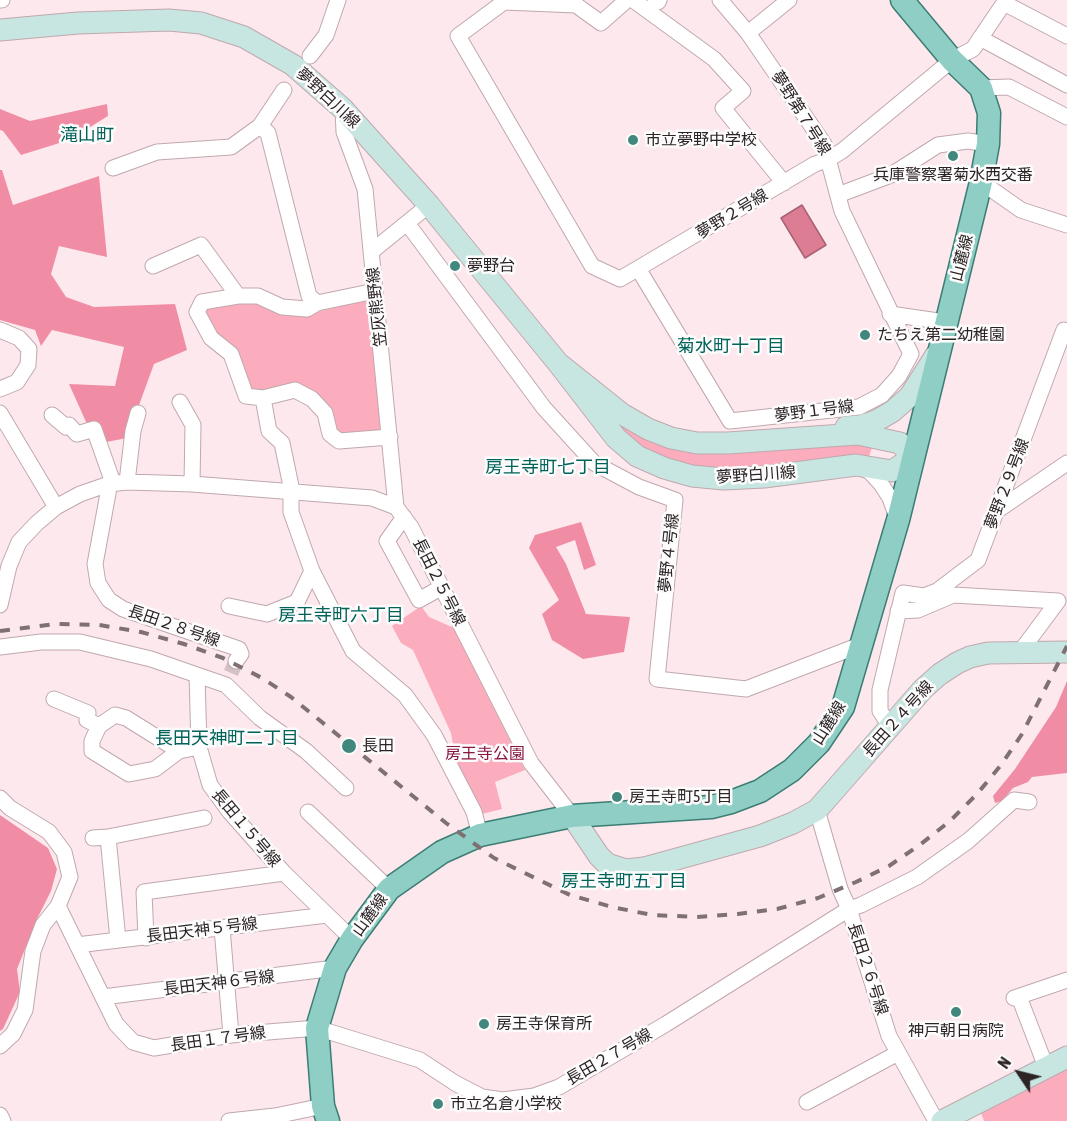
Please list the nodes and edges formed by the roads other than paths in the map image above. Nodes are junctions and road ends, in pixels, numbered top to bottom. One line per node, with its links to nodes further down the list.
1 (338, 0): 13 (street)
2 (627, 0): 7 (street)
3 (633, 0): 25 (street)
4 (720, 0): 10 (street, 夢野第７号線)
5 (789, 0): 10 (street)
6 (902, 0): 14 (main road)
7 (504, 1): 32 (street)
8 (999, 4): 11 (street); 12 (street, 夢野第７号線)
9 (0, 30): 18 (street, 夢野白川線)
10 (748, 33): 22 (street, 夢野第７号線)
11 (1067, 36)
12 (980, 38): 14 (street, 夢野第７号線); 15 (street)
13 (310, 56)
14 (952, 60): 16 (main road); 22 (street, 夢野第７号線)
15 (1067, 84)
16 (981, 88): 19 (street); 21 (main road, 山麓線)
17 (284, 90): 20 (street)
18 (343, 109): 27 (street, 夢野白川線); 30 (street, 笠灰熊野線)
19 (1067, 117)
20 (260, 126): 23 (street); 35 (street)
21 (988, 144): 24 (main road, 山麓線); 26 (street)
22 (827, 160): 25 (street, 夢野２号線); 26 (street, 夢野１号線)
23 (113, 168)
24 (981, 182): 29 (street); 37 (main road, 山麓線)
25 (784, 183): 32 (street, 夢野２号線)
26 (838, 195): 36 (street, 夢野１号線)
27 (429, 205): 28 (street); 41 (street, 夢野白川線)
28 (407, 223): 30 (street); 66 (street, 夢野４号線)
29 (1067, 225)
30 (371, 252): 33 (street, 笠灰熊野線)
31 (153, 266): 34 (street)
32 (639, 270): 36 (street, 夢野１号線)
33 (375, 291): 35 (street); 48 (street, 笠灰熊野線)
34 (238, 296): 35 (street); 43 (street)
35 (317, 303)
36 (890, 314): 37 (street)
37 (945, 322): 40 (main road, 山麓線)
38 (0, 330): 42 (street)
39 (1067, 331): 58 (street, 夢野２９号線)
40 (938, 352): 49 (street, 夢野白川線); 50 (main road, 山麓線)
41 (558, 363): 49 (street, 夢野白川線); 52 (street, 夢野白川線)
42 (0, 389)
43 (262, 398): 48 (street); 56 (street)
44 (180, 402): 55 (street)
45 (0, 413): 57 (street)
46 (138, 413): 53 (street)
47 (52, 415): 54 (street)
48 (390, 437): 59 (street, 笠灰熊野線)
49 (796, 437): 50 (street, 夢野白川線)
50 (913, 457): 52 (street, 夢野白川線); 60 (main road, 山麓線)
51 (1067, 463): 58 (street)
52 (856, 465): 60 (street)
53 (127, 482): 54 (street); 55 (street)
54 (109, 484): 57 (street); 70 (street, 長田２８号線)
55 (192, 484): 56 (street)
56 (289, 493): 59 (street); 61 (street)
57 (56, 507): 63 (street)
58 (998, 510): 65 (street, 夢野２９号線)
59 (400, 512): 62 (street, 長田２５号線); 62 (street)
60 (898, 520): 66 (main road, 山麓線)
61 (312, 571): 64 (street); 84 (street)
62 (442, 587): 82 (street, 長田２５号線)
63 (1, 597)
64 (229, 606)
65 (898, 611): 68 (street); 74 (street)
66 (860, 645): 82 (main road, 山麓線)
67 (0, 647): 71 (street)
68 (1020, 652): 69 (street, 長田２４号線); 74 (street, 長田２４号線)
69 (1067, 652)
70 (231, 673): 71 (street); 77 (street)
71 (197, 675): 75 (street, 長田１５号線)
72 (54, 699): 73 (street)
73 (99, 726): 76 (street); 76 (street)
74 (891, 728): 80 (street, 長田２４号線)
75 (199, 747): 76 (street); 85 (street, 長田１５号線)
76 (179, 752)
77 (346, 788)
78 (0, 798): 87 (street)
79 (1029, 802): 88 (street, 長田２７号線)
80 (817, 810): 82 (street, 長田２５号線); 88 (street, 長田２６号線)
81 (308, 812): 86 (street)
82 (572, 816): 84 (main road, 山麓線)
83 (204, 818): 93 (street)
84 (480, 835): 86 (main road, 山麓線)
85 (284, 873): 89 (street, 長田１５号線); 91 (street)
86 (389, 890): 92 (main road, 山麓線)
87 (58, 906): 94 (street, 長田１７号線); 101 (street)
88 (849, 909): 99 (street, 長田２７号線); 102 (street, 長田２６号線)
89 (327, 915): 90 (street, 長田天神５号線); 92 (street, 長田１５号線)
90 (222, 928): 91 (street, 長田天神５号線); 97 (street)
91 (146, 938): 93 (street, 長田天神５号線)
92 (352, 939): 95 (main road, 山麓線)
93 (118, 940): 94 (street, 長田天神５号線)
94 (77, 945): 98 (street, 長田１７号線)
95 (335, 968): 97 (street, 長田天神６号線); 99 (main road, 山麓線)
96 (1067, 980): 104 (street)
97 (227, 982): 98 (street, 長田天神６号線); 100 (street)
98 (103, 997): 100 (street, 長田１７号線)
99 (316, 1028): 100 (street, 長田１７号線); 106 (main road, 山麓線)
100 (231, 1035)
101 (0, 1046)
102 (898, 1053): 105 (street); 112 (street, 長田２６号線)
103 (1067, 1057): 104 (street)
104 (1046, 1067): 113 (street)
105 (807, 1102)
106 (326, 1113): 108 (street)
107 (0, 1115): 110 (street)
108 (276, 1118): 109 (street)
109 (247, 1120): 111 (street)
110 (3, 1121)
111 (228, 1121)
112 (936, 1121)
113 (942, 1121)

